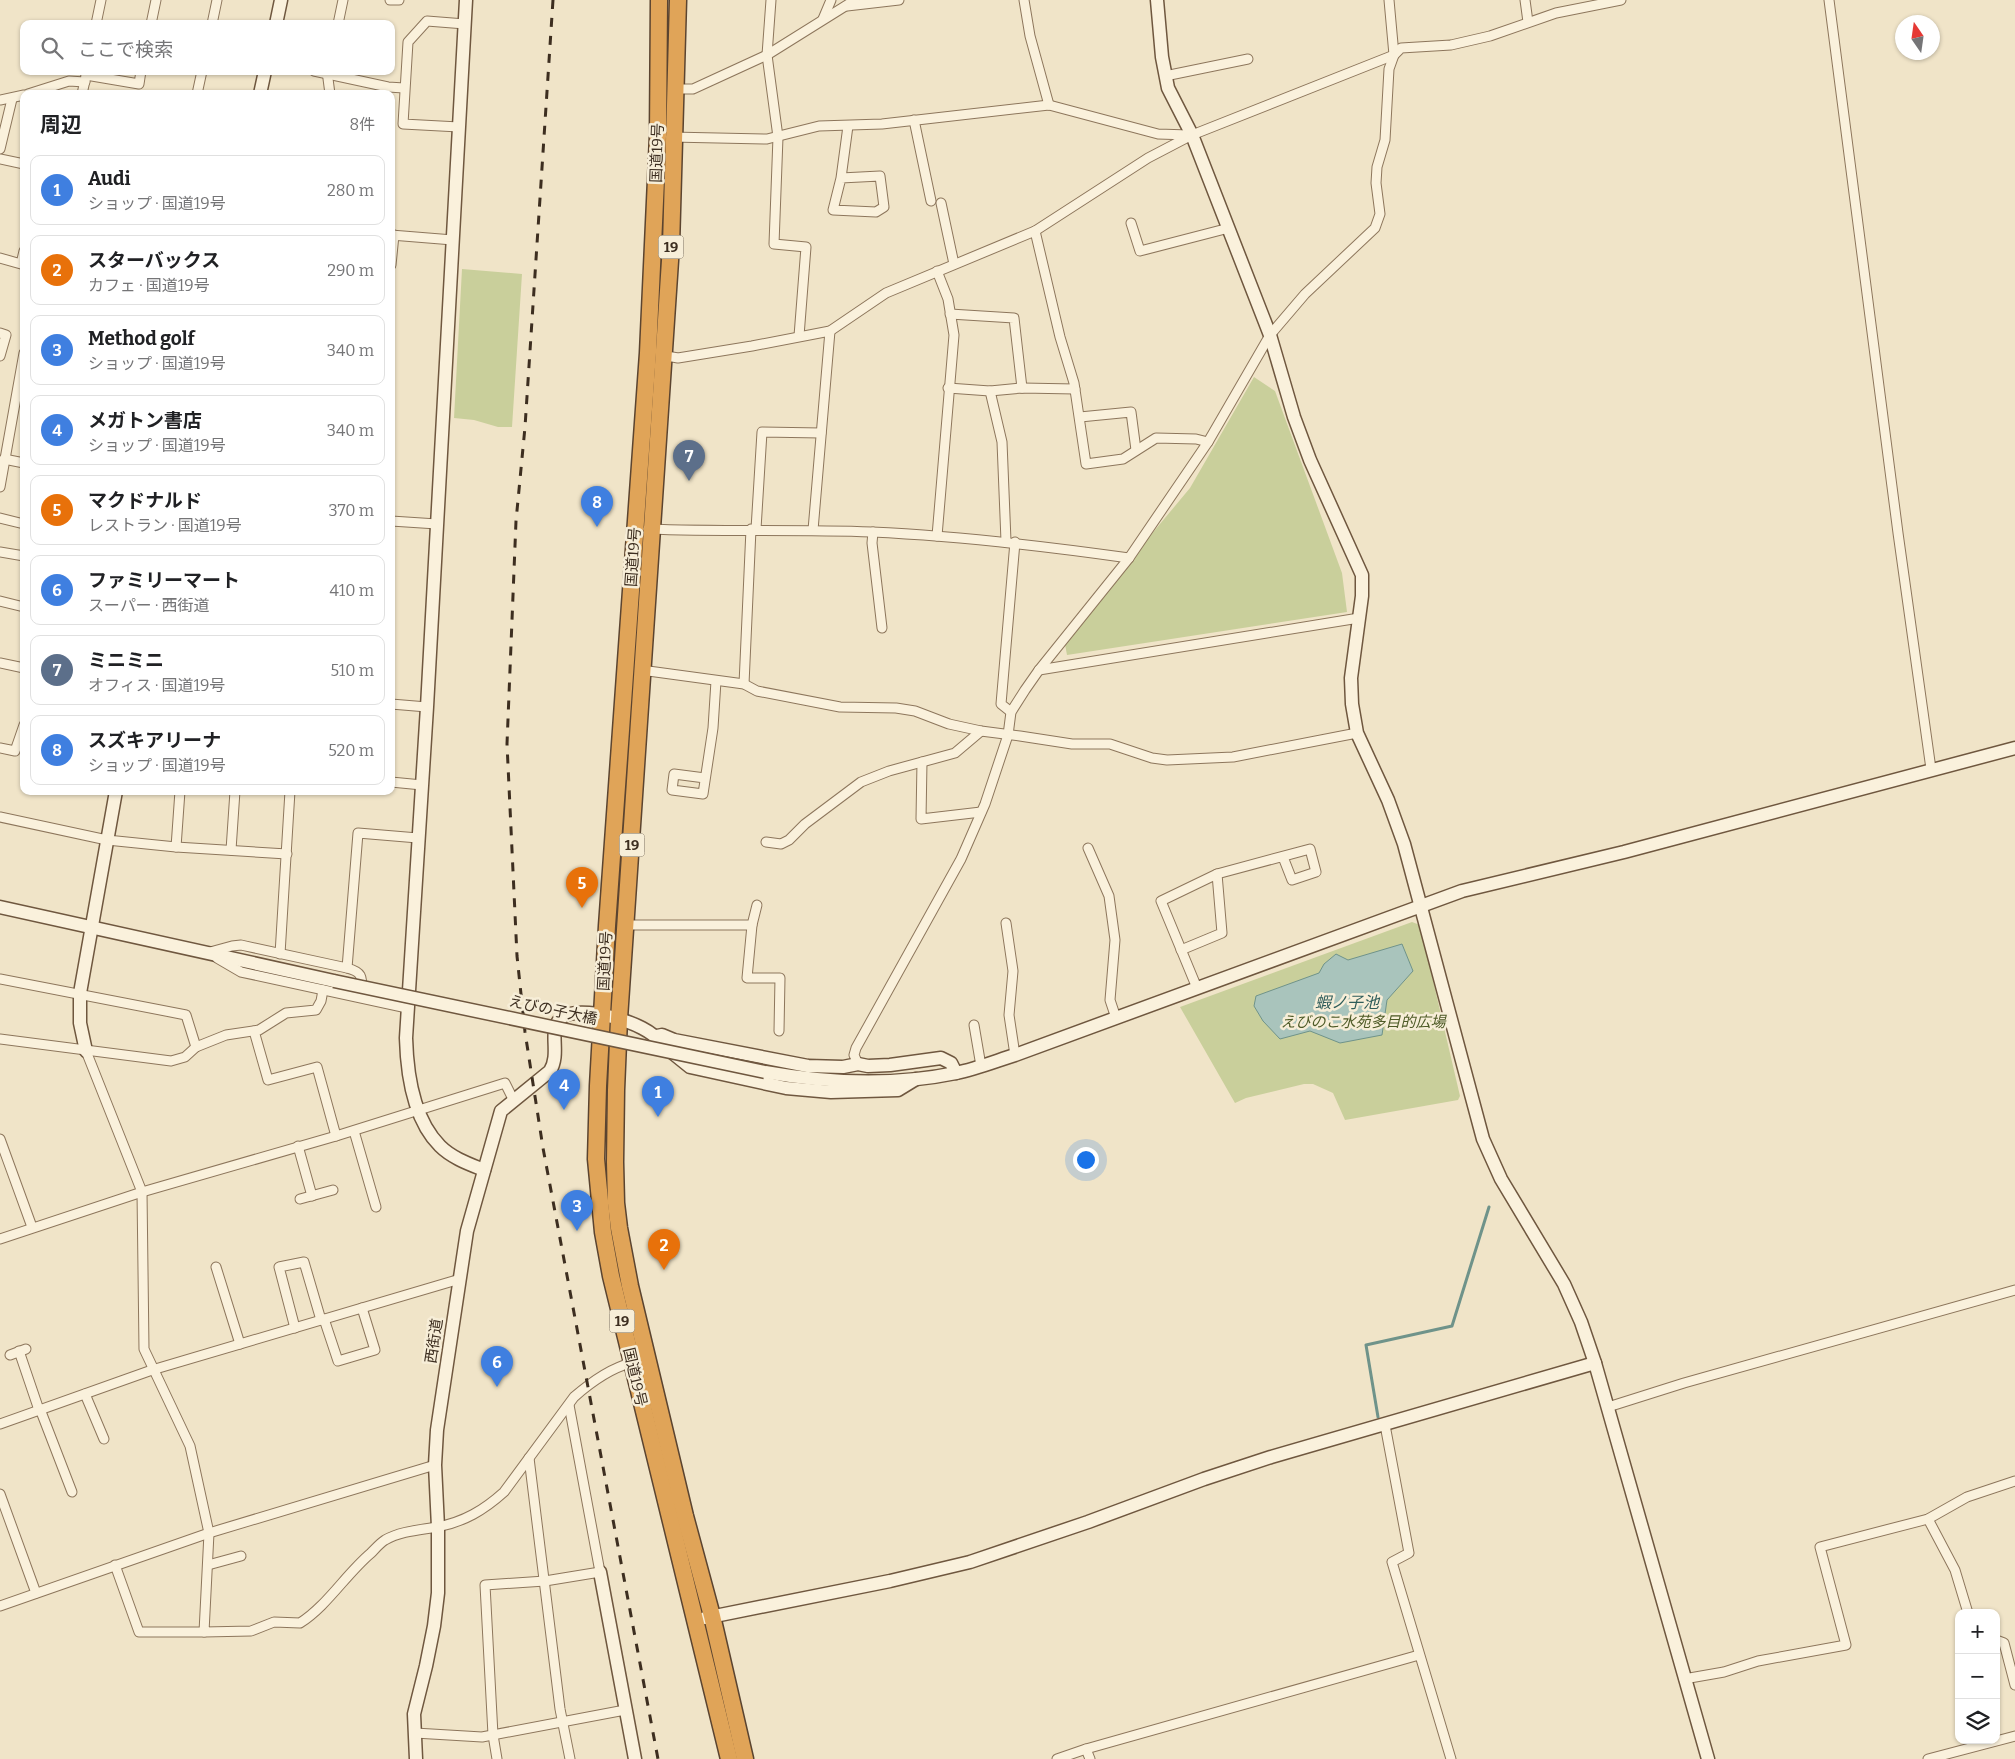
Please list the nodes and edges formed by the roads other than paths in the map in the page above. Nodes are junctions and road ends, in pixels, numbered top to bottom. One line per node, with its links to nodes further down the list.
1 (101, 0): 23 (street)
2 (156, 0): 24 (street)
3 (217, 0): 25 (street)
4 (281, 0): 26 (street)
5 (343, 0): 27 (street)
6 (390, 0): 7 (street)
7 (399, 0)
8 (466, 0): 29 (street)
9 (658, 0): 55 (highway, 国道19号 / 19)
10 (678, 0): 41 (highway, 国道19号 / 19)
11 (771, 0): 30 (street)
12 (831, 0): 22 (street)
13 (855, 0): 21 (street)
14 (899, 0): 21 (street)
15 (1024, 0): 50 (street)
16 (1157, 0): 39 (street)
17 (1390, 0): 31 (street)
18 (1525, 0): 28 (street)
19 (1620, 0): 28 (street)
20 (1829, 0): 128 (street)
21 (847, 6): 22 (street)
22 (823, 19): 30 (street)
23 (97, 20)
24 (152, 20)
25 (213, 20)
26 (277, 20)
27 (339, 20)
28 (1528, 22): 31 (street)
29 (465, 24): 40 (street); 53 (street)
30 (767, 55): 41 (street); 57 (street)
31 (1394, 55): 54 (street); 76 (street)
32 (1248, 59): 39 (street)
33 (140, 75): 38 (street)
34 (201, 75): 44 (street)
35 (264, 75): 45 (street)
36 (327, 75): 46 (street)
37 (336, 75): 40 (street)
38 (86, 76): 42 (street); 43 (street)
39 (1165, 76): 54 (street)
40 (404, 88): 53 (street)
41 (676, 89): 56 (highway, 国道19号 / 19)
42 (40, 90)
43 (83, 90)
44 (198, 90)
45 (261, 90)
46 (329, 90)
47 (20, 96): 48 (street)
48 (12, 99): 49 (street); 58 (street)
49 (0, 100)
50 (1049, 105): 51 (street); 54 (street)
51 (914, 120): 52 (street); 62 (street)
52 (848, 126): 57 (street); 61 (street)
53 (459, 127): 68 (street)
54 (1192, 135): 65 (street); 66 (street)
55 (658, 136): 56 (street); 78 (highway, 国道19号 / 19)
56 (675, 137): 57 (street); 80 (highway, 国道19号 / 19)
57 (778, 137): 77 (street)
58 (0, 149)
59 (0, 159): 60 (street)
60 (20, 163)
61 (842, 178): 61 (street)
62 (931, 201)
63 (941, 203): 71 (street)
64 (1131, 223): 65 (street)
65 (1229, 228): 76 (street)
66 (1035, 231): 71 (street); 84 (street)
67 (395, 235): 68 (street)
68 (453, 240): 96 (street)
69 (0, 258): 70 (street)
70 (20, 264)
71 (954, 264): 72 (street)
72 (937, 271): 73 (street); 74 (street)
73 (950, 314): 82 (street); 83 (street)
74 (830, 331): 77 (street); 87 (street)
75 (0, 333): 79 (street)
76 (1270, 335): 88 (street); 109 (street)
77 (799, 336): 80 (street)
78 (648, 353): 80 (street); 97 (highway, 国道19号 / 19)
79 (0, 356)
80 (664, 356): 98 (highway, 国道19号 / 19)
81 (20, 374): 90 (street)
82 (948, 388): 85 (street); 102 (street)
83 (1022, 388): 84 (street); 85 (street)
84 (1075, 389): 86 (street)
85 (990, 391): 103 (street)
86 (1080, 418): 89 (street); 89 (street)
87 (821, 433): 99 (street); 100 (street)
88 (1208, 442): 89 (street); 106 (street)
89 (1136, 450)
90 (4, 459): 91 (street); 92 (street)
91 (20, 462)
92 (0, 487)
93 (0, 518): 95 (street)
94 (395, 521): 96 (street)
95 (20, 523)
96 (437, 524): 119 (street)
97 (635, 528): 98 (street); 113 (highway, 国道19号 / 19)
98 (653, 529): 99 (street); 115 (highway, 国道19号 / 19)
99 (754, 529): 100 (street); 117 (street)
100 (813, 530): 101 (street)
101 (873, 532): 102 (street); 110 (street)
102 (937, 536): 103 (street)
103 (1011, 542): 106 (street); 120 (street)
104 (0, 552): 105 (street)
105 (20, 555)
106 (1129, 558): 114 (street)
107 (0, 601): 108 (street)
108 (20, 607)
109 (1359, 618): 114 (street); 122 (street)
110 (882, 628)
111 (0, 663): 112 (street)
112 (20, 667)
113 (626, 669): 115 (street); 164 (highway, 国道19号 / 19)
114 (1039, 670): 120 (street)
115 (642, 671): 116 (street); 151 (highway, 国道19号 / 19)
116 (716, 681): 117 (street); 129 (street)
117 (744, 684): 121 (street)
118 (395, 704): 119 (street)
119 (428, 707): 131 (street)
120 (1011, 712): 123 (street)
121 (980, 732): 123 (street); 127 (street)
122 (1357, 733): 123 (street); 148 (street)
123 (1008, 735): 136 (street)
124 (20, 737): 125 (street)
125 (0, 748)
126 (2015, 748): 128 (street, えびの子大橋)
127 (922, 762): 136 (street); 140 (street)
128 (1931, 769): 148 (street, えびの子大橋)
129 (705, 778)
130 (395, 782): 131 (street)
131 (422, 785): 138 (street)
132 (115, 795): 139 (street)
133 (180, 795): 141 (street)
134 (235, 795): 143 (street)
135 (290, 795): 144 (street)
136 (982, 812): 175 (street)
137 (0, 817): 139 (street)
138 (418, 838): 157 (street); 163 (street)
139 (107, 840): 141 (street); 153 (street)
140 (766, 842)
141 (176, 847): 143 (street)
142 (1088, 848): 165 (street)
143 (231, 850): 144 (street)
144 (287, 854): 156 (street)
145 (1283, 857): 146 (street)
146 (1217, 874): 154 (street); 154 (street)
147 (758, 906): 152 (street)
148 (1421, 906): 159 (street, えびの子大橋); 202 (street)
149 (0, 907): 153 (street, えびの子大橋)
150 (1006, 923): 174 (street)
151 (625, 925): 152 (street); 166 (highway, 国道19号 / 19)
152 (752, 925): 169 (street)
153 (92, 927): 155 (street, えびの子大橋); 161 (street)
154 (1181, 950): 159 (street)
155 (208, 953): 156 (street); 160 (street); 178 (street, えびの子大橋, bridge)
156 (280, 954): 157 (street)
157 (347, 968): 162 (street)
158 (0, 979): 161 (street)
159 (1197, 988): 165 (street, えびの子大橋)
160 (323, 990): 162 (street); 168 (street)
161 (80, 993): 172 (street); 173 (street)
162 (362, 998): 163 (street)
163 (407, 1008): 180 (street)
164 (602, 1015): 166 (street, 西街道); 179 (street, 西街道); 201 (highway, 国道19号 / 19)
165 (1116, 1018): 174 (street, えびの子大橋)
166 (619, 1019): 170 (street, 西街道); 227 (highway, 国道19号 / 19)
167 (974, 1025): 176 (street)
168 (254, 1030): 172 (street); 182 (street)
169 (779, 1031)
170 (657, 1036): 175 (street); 178 (street)
171 (0, 1039): 173 (street)
172 (196, 1047): 173 (street)
173 (86, 1051): 187 (street)
174 (1015, 1055): 176 (street, えびの子大橋)
175 (858, 1064): 177 (street)
176 (981, 1066): 177 (street, えびの子大橋)
177 (956, 1073): 178 (street, えびの子大橋)
178 (918, 1078)
179 (513, 1100): 180 (street); 185 (street, 西街道)
180 (418, 1110): 181 (street); 185 (street)
181 (354, 1131): 182 (street); 190 (street)
182 (336, 1136): 184 (street)
183 (0, 1139): 191 (street)
184 (298, 1146): 187 (street); 188 (street)
185 (484, 1170): 194 (street, 西街道)
186 (333, 1190): 188 (street)
187 (142, 1192): 191 (street); 203 (street)
188 (312, 1196): 189 (street)
189 (300, 1199)
190 (376, 1207)
191 (32, 1227): 192 (street)
192 (0, 1239)
193 (216, 1267): 199 (street)
194 (460, 1279): 196 (street); 212 (street, 西街道)
195 (2015, 1290): 206 (street)
196 (362, 1308): 197 (street); 197 (street)
197 (323, 1320): 198 (street); 198 (street)
198 (295, 1328): 199 (street)
199 (240, 1344): 203 (street)
200 (18, 1352): 207 (street)
201 (631, 1362): 205 (street); 228 (highway, 国道19号 / 19)
202 (1595, 1363): 206 (street); 209 (street)
203 (152, 1370): 204 (street); 218 (street)
204 (85, 1394): 207 (street); 210 (street)
205 (569, 1405): 211 (street); 222 (street)
206 (1608, 1407): 232 (street)
207 (40, 1410): 208 (street); 214 (street)
208 (0, 1424)
209 (1385, 1424): 227 (street); 231 (street)
210 (104, 1439)
211 (529, 1458): 217 (street); 223 (street)
212 (434, 1465): 217 (street, 西街道); 218 (street)
213 (2015, 1481): 216 (street)
214 (72, 1492)
215 (0, 1494): 224 (street)
216 (1928, 1519): 226 (street); 232 (street)
217 (438, 1527): 229 (street); 236 (street, 西街道)
218 (209, 1533): 220 (street); 221 (street)
219 (241, 1556): 220 (street)
220 (208, 1565): 229 (street)
221 (115, 1566): 224 (street); 229 (street)
222 (600, 1572): 223 (street); 234 (street)
223 (544, 1582): 235 (street); 237 (street)
224 (36, 1593): 225 (street)
225 (0, 1606)
226 (1967, 1609)
227 (712, 1616): 228 (street); 245 (highway, 国道19号 / 19)
228 (696, 1620): 244 (highway, 国道19号 / 19)
229 (204, 1632)
230 (2000, 1642): 233 (street)
231 (1419, 1655): 239 (street); 248 (street)
232 (1684, 1679): 249 (street)
233 (2015, 1685)
234 (625, 1710): 235 (street); 243 (street)
235 (563, 1721): 237 (street); 242 (street)
236 (415, 1733): 237 (street); 240 (street, 西街道)
237 (493, 1735): 241 (street)
238 (2015, 1736): 250 (street)
239 (1086, 1748): 246 (street); 247 (street)
240 (416, 1759)
241 (498, 1759)
242 (570, 1759)
243 (635, 1759)
244 (729, 1759)
245 (746, 1759)
246 (1057, 1759)
247 (1090, 1759)
248 (1451, 1759)
249 (1708, 1759)
250 (1928, 1759)

